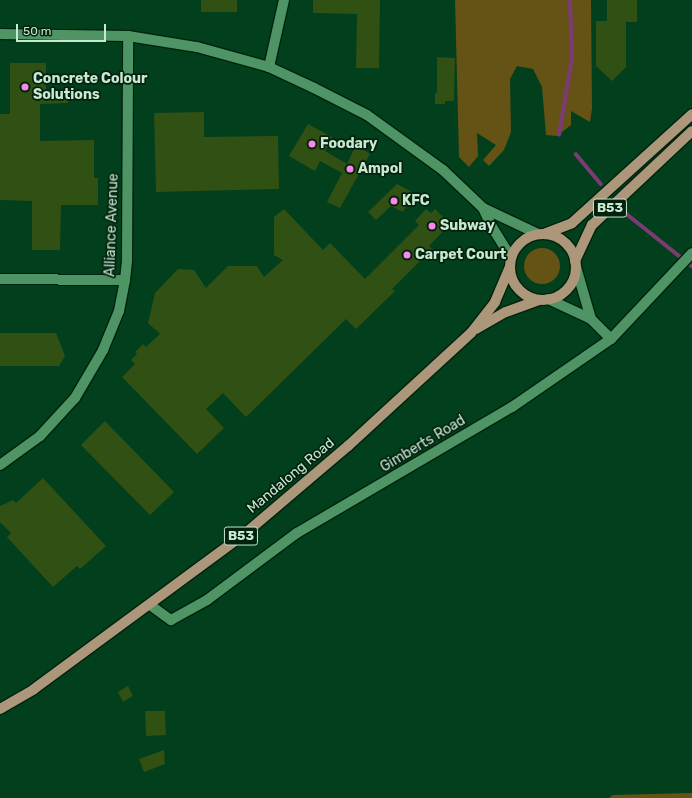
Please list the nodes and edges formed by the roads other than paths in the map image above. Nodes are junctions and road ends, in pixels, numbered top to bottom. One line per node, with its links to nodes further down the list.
1 (284, 0): 4 (street)
2 (0, 34): 3 (street)
3 (128, 36): 4 (street); 13 (street, Alliance Avenue)
4 (269, 67): 7 (street)
5 (692, 114): 8 (main road, B53)
6 (692, 131): 11 (main road, B53)
7 (483, 208): 8 (street); 10 (street)
8 (541, 234): 10 (main road, B53); 11 (main road)
9 (692, 253): 17 (street, Gimberts Road)
10 (510, 263): 14 (main road); 16 (main road, Mandalong Road / B53)
11 (575, 264): 14 (main road, B53); 15 (street)
12 (0, 279): 13 (street)
13 (125, 280): 18 (street, Alliance Avenue)
14 (544, 299): 15 (street); 16 (main road, Mandalong Road / B53)
15 (591, 319): 17 (street)
16 (471, 333): 19 (main road, Mandalong Road / B53)
17 (611, 339): 19 (street, Gimberts Road)
18 (0, 465)
19 (150, 604): 20 (main road, Mandalong Road / B53)
20 (0, 709)

